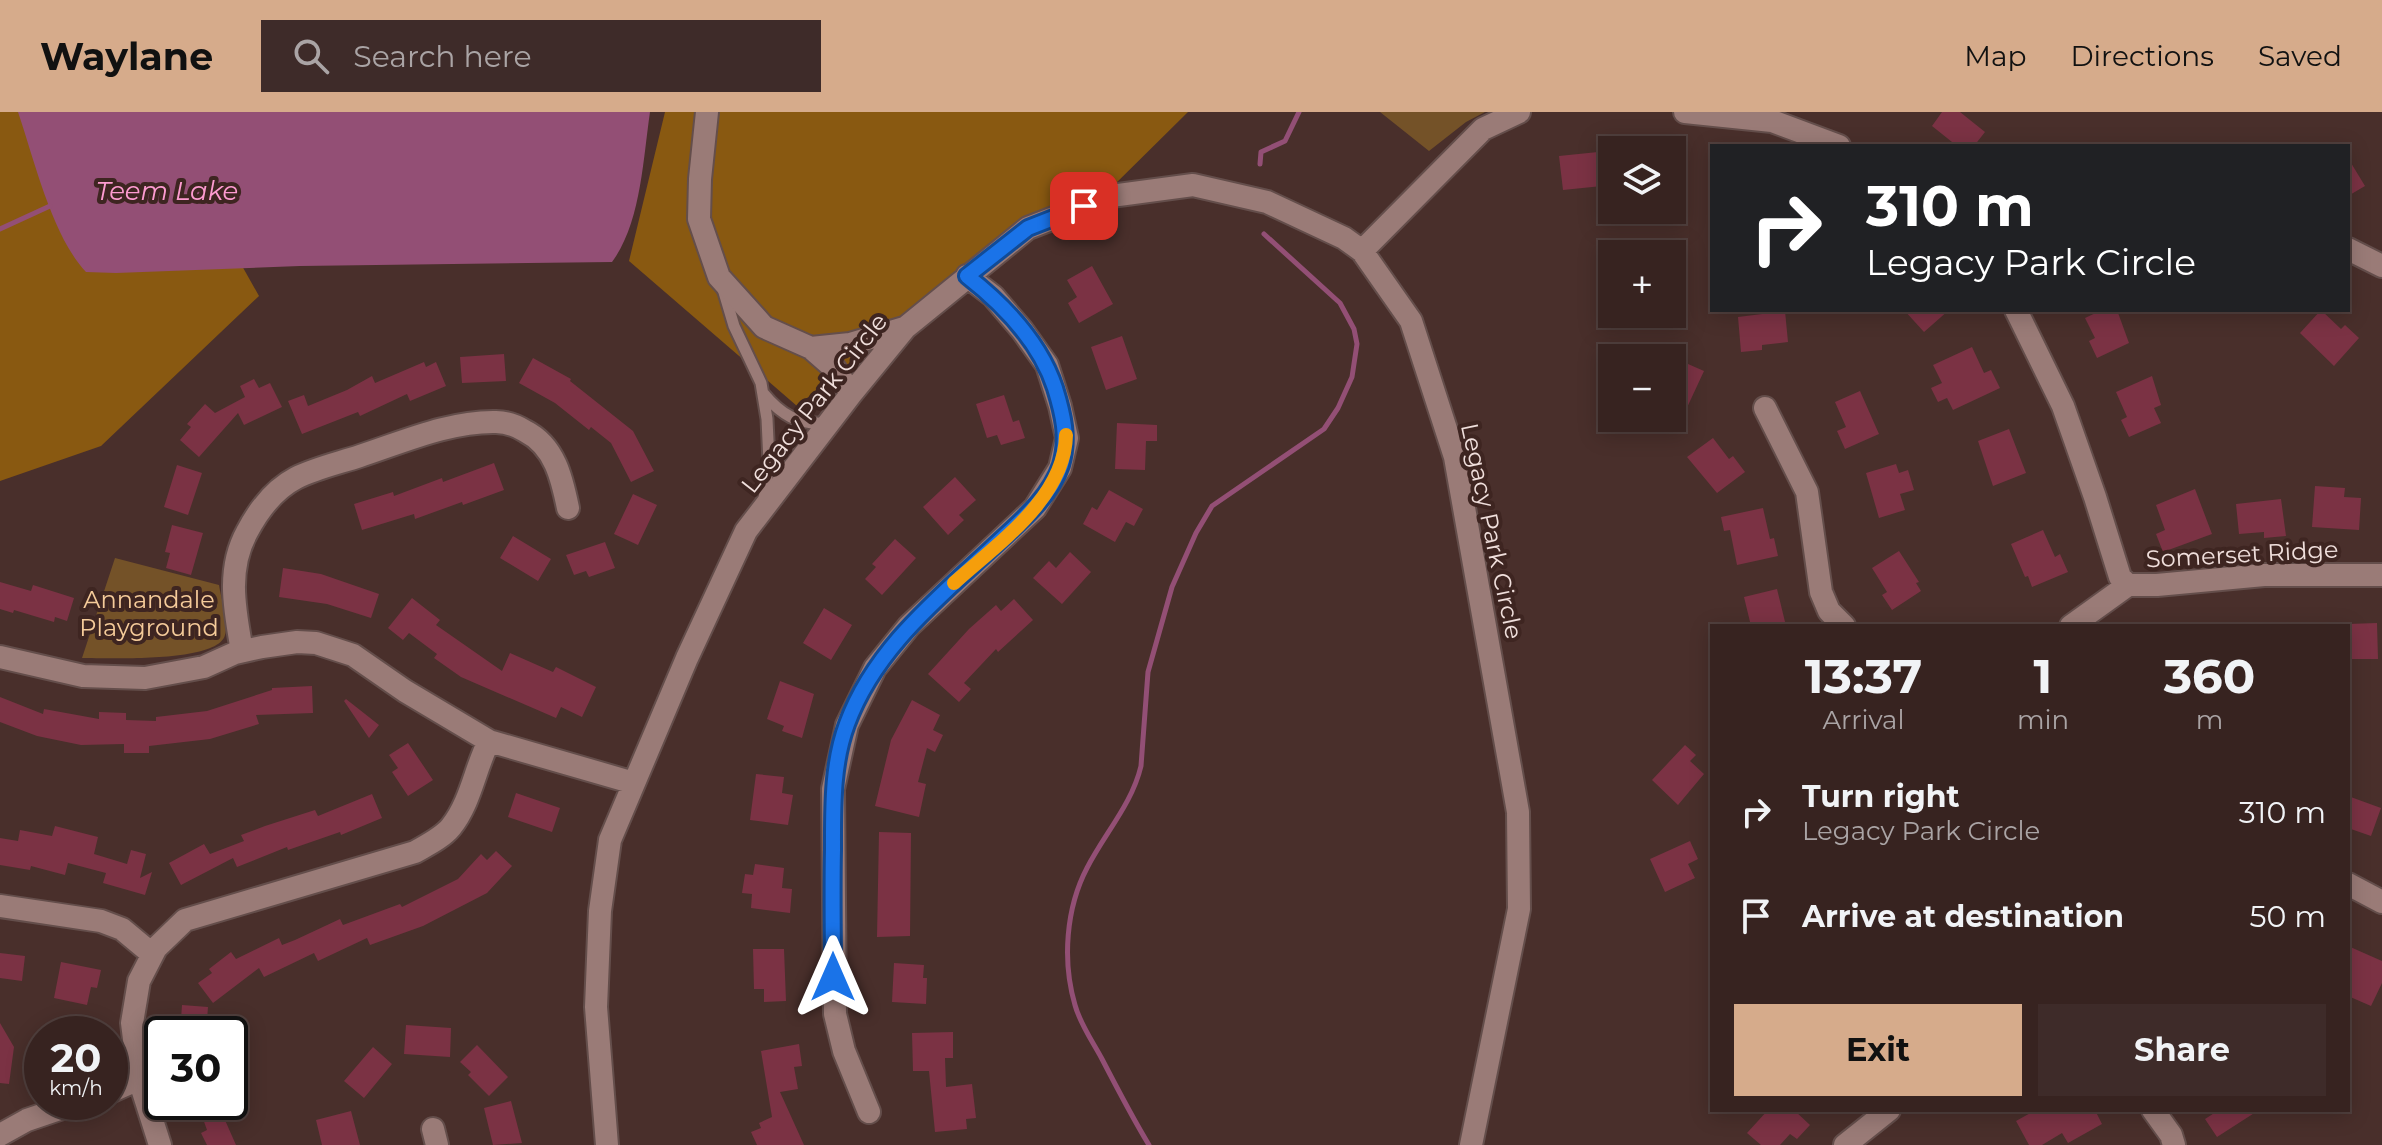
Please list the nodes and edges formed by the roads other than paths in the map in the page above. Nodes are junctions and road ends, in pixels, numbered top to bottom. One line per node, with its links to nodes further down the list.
1 (707, 112): 9 (street)
2 (1519, 112): 6 (street)
3 (1685, 112): 4 (street)
4 (1834, 144)
5 (2350, 250): 7 (street)
6 (1362, 251): 8 (street, Legacy Park Circle); 40 (street, Legacy Park Circle)
7 (2382, 266)
8 (967, 276): 11 (street, Legacy Park Circle); 33 (street)
9 (719, 277): 12 (street); 13 (lane)
10 (2017, 312): 20 (street)
11 (905, 328): 12 (street); 14 (street, Legacy Park Circle)
12 (811, 348): 14 (street)
13 (763, 392): 16 (lane); 18 (lane)
14 (851, 394): 16 (street, Legacy Park Circle)
15 (1765, 408): 21 (street)
16 (829, 423): 18 (street, Legacy Park Circle)
17 (568, 508): 23 (street)
18 (762, 510): 26 (street, Legacy Park Circle)
19 (2382, 575): 20 (street, Somerset Ridge)
20 (2128, 585): 22 (street, Somerset Ridge)
21 (1842, 624)
22 (2074, 624)
23 (242, 651): 24 (street); 25 (street)
24 (0, 657)
25 (489, 741): 26 (street); 30 (street)
26 (634, 783): 39 (street, Legacy Park Circle)
27 (2350, 885): 28 (street)
28 (2382, 902)
29 (0, 906): 30 (street)
30 (152, 954): 31 (street)
31 (139, 1079): 32 (street); 38 (street)
32 (128, 1084)
33 (869, 1112)
34 (1886, 1112): 41 (street)
35 (2154, 1112): 42 (street)
36 (27, 1120): 37 (street)
37 (0, 1135)
38 (160, 1145)
39 (607, 1145)
40 (1471, 1145)
41 (1845, 1145)
42 (2174, 1145)

